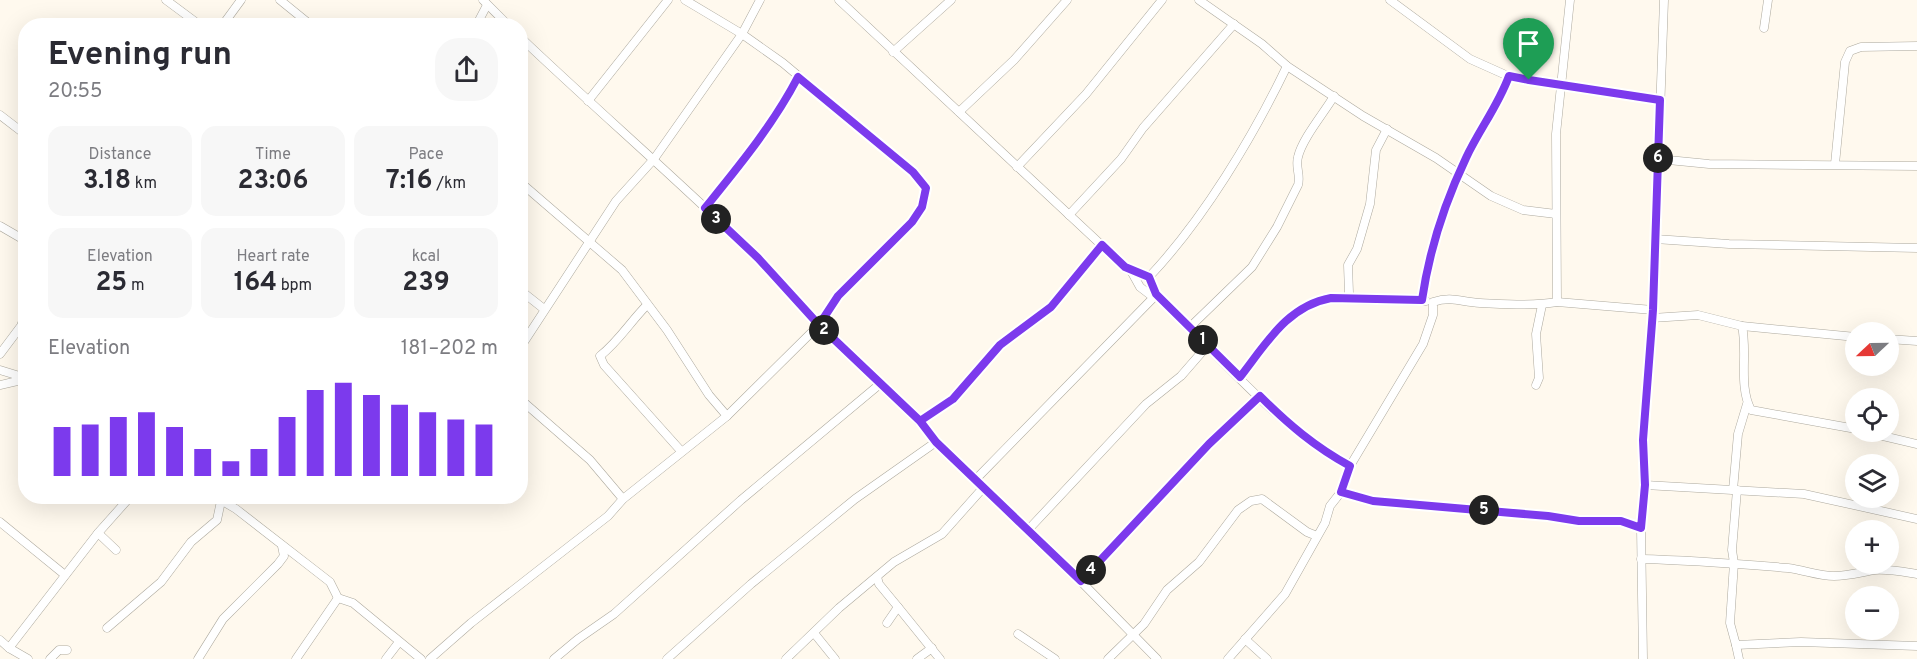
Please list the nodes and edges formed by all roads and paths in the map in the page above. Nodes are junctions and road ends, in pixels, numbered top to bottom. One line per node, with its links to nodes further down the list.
1 (166, 0): 19 (street)
2 (241, 0): 20 (street)
3 (280, 0): 21 (street)
4 (668, 0): 36 (street)
5 (685, 0): 26 (street)
6 (760, 0): 26 (street)
7 (839, 0): 18 (street)
8 (852, 0): 18 (street)
9 (951, 0): 29 (street)
10 (1067, 0): 37 (street)
11 (1162, 0): 45 (street)
12 (1199, 0): 24 (street)
13 (1390, 0): 31 (street)
14 (1570, 0): 33 (street)
15 (1664, 0): 35 (street)
16 (1768, 0): 25 (street)
17 (485, 2): 22 (street); 23 (street)
18 (846, 7): 29 (street)
19 (190, 18)
20 (228, 18)
21 (302, 18)
22 (479, 18)
23 (501, 18)
24 (1234, 24): 30 (street); 50 (street)
25 (1764, 28)
26 (742, 33): 32 (street); 41 (street)
27 (528, 45): 36 (street)
28 (1917, 46): 43 (street)
29 (893, 52): 37 (street)
30 (1287, 66): 34 (street); 58 (street)
31 (1509, 76): 33 (street); 46 (street)
32 (798, 77): 48 (street); 69 (street)
33 (1563, 85): 35 (street); 49 (street)
34 (1334, 96): 40 (street); 71 (street)
35 (1660, 100): 42 (street)
36 (588, 101): 41 (street)
37 (959, 112): 45 (street)
38 (0, 115): 39 (street)
39 (18, 129)
40 (1387, 129): 46 (street); 61 (street)
41 (654, 159): 48 (street); 54 (street)
42 (1658, 159): 43 (street); 53 (street)
43 (1835, 165): 44 (street)
44 (1917, 166)
45 (1017, 167): 50 (street)
46 (1459, 174): 49 (street); 62 (street)
47 (528, 189): 54 (street)
48 (705, 208): 69 (street)
49 (1556, 214): 64 (street)
50 (1069, 216): 55 (street)
51 (0, 226): 52 (street)
52 (18, 236)
53 (1655, 239): 56 (street); 68 (street)
54 (590, 243): 65 (street); 67 (street)
55 (1102, 245): 57 (street); 90 (street)
56 (1917, 248)
57 (1130, 269): 58 (street); 59 (street)
58 (1149, 277): 59 (street)
59 (1155, 296): 71 (street); 97 (street)
60 (528, 297): 67 (street)
61 (1346, 299): 62 (street); 81 (street)
62 (1422, 300): 63 (street)
63 (1433, 302): 66 (street); 96 (street)
64 (1557, 302): 66 (street); 68 (street)
65 (647, 305): 89 (street); 95 (street)
66 (1542, 305): 85 (street)
67 (544, 309): 73 (street)
68 (1652, 314): 70 (street); 98 (street)
69 (819, 325): 83 (street); 89 (street)
70 (1742, 326): 74 (street); 87 (street)
71 (1190, 327): 77 (street)
72 (18, 330): 78 (street)
73 (528, 335)
74 (1845, 336)
75 (1899, 340): 76 (street)
76 (1917, 342)
77 (1208, 345): 81 (street); 109 (street)
78 (0, 354)
79 (0, 370): 80 (street)
80 (18, 376)
81 (1240, 377): 86 (street)
82 (18, 381): 84 (street)
83 (880, 384): 90 (street); 142 (street)
84 (0, 385)
85 (1536, 385)
86 (1260, 396): 96 (street); 119 (street)
87 (1747, 404): 91 (street); 100 (street)
88 (528, 406): 102 (street)
89 (727, 416): 95 (street)
90 (920, 421): 93 (street)
91 (1845, 427)
92 (1899, 440): 94 (street)
93 (936, 442): 97 (street); 143 (street)
94 (1917, 444)
95 (681, 451): 102 (street)
96 (1350, 466): 101 (street)
97 (977, 478): 99 (street)
98 (1645, 485): 100 (street); 108 (street)
99 (983, 488): 109 (street); 118 (street)
100 (1735, 490): 106 (street); 115 (street)
101 (1341, 492): 108 (street); 111 (street)
102 (623, 498): 141 (street)
103 (124, 504): 110 (street)
104 (218, 504): 123 (street)
105 (225, 504): 112 (street)
106 (1917, 519)
107 (0, 522): 117 (street)
108 (1641, 528): 114 (street)
109 (1028, 530): 119 (street)
110 (98, 533): 113 (street); 117 (street)
111 (1317, 536): 125 (street); 127 (street)
112 (281, 546): 120 (street); 136 (street)
113 (116, 550)
114 (1641, 560): 115 (street); 153 (street)
115 (1734, 563): 116 (street); 130 (street)
116 (1917, 574)
117 (65, 575): 129 (street)
118 (877, 577): 121 (street); 124 (street)
119 (1081, 581): 125 (street)
120 (338, 598): 128 (street); 137 (street)
121 (898, 607): 122 (street); 132 (street)
122 (887, 623)
123 (107, 628)
124 (814, 633): 144 (street); 145 (street)
125 (1133, 633): 149 (street); 150 (street)
126 (1018, 634): 148 (street)
127 (1245, 639): 151 (street); 152 (street)
128 (402, 643): 138 (street); 139 (street); 140 (street)
129 (3, 645): 134 (street)
130 (1736, 645): 131 (street); 154 (street)
131 (1917, 646)
132 (932, 648): 146 (street); 147 (street)
133 (67, 650): 135 (street)
134 (28, 659)
135 (50, 659)
136 (198, 659)
137 (296, 659)
138 (386, 659)
139 (392, 659)
140 (421, 659)
141 (430, 659)
142 (554, 659)
143 (667, 659)
144 (786, 659)
145 (835, 659)
146 (916, 659)
147 (940, 659)
148 (1055, 659)
149 (1108, 659)
150 (1157, 659)
151 (1228, 659)
152 (1267, 659)
153 (1643, 659)
154 (1739, 659)

